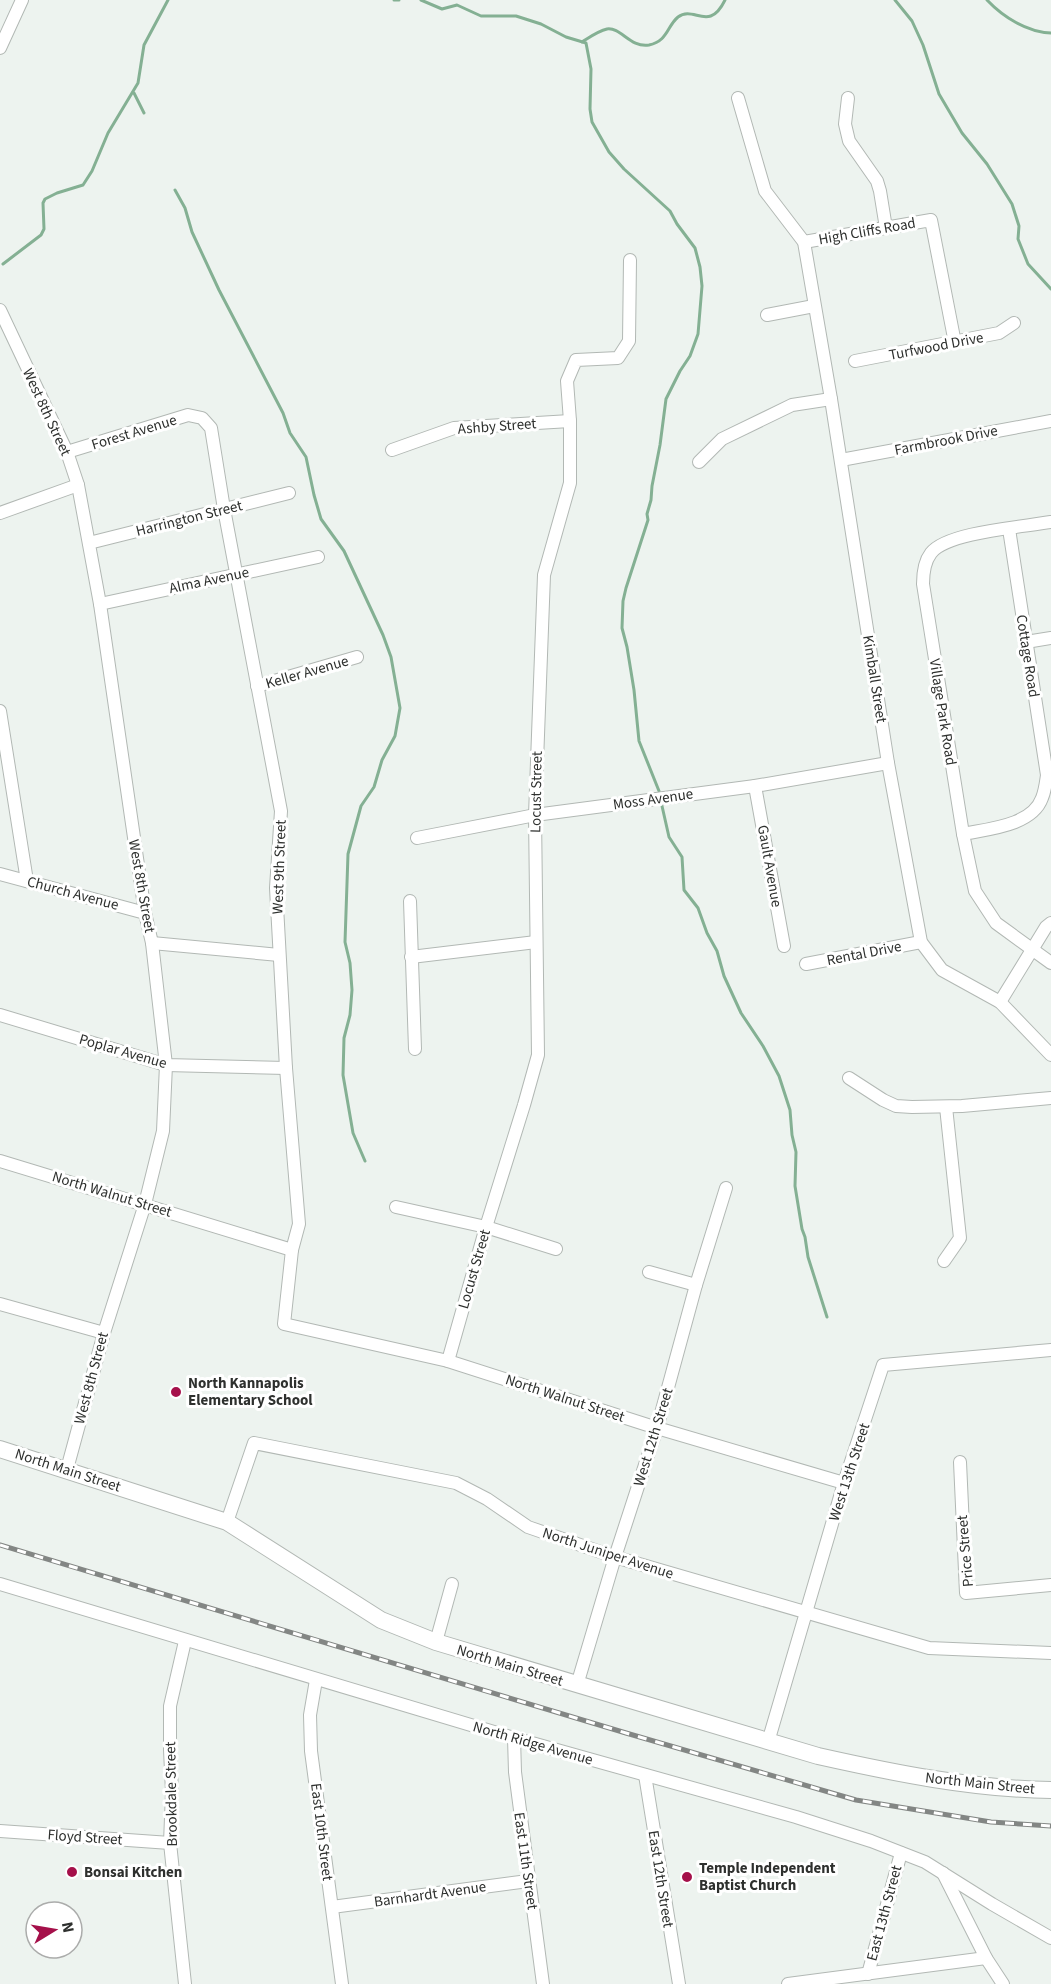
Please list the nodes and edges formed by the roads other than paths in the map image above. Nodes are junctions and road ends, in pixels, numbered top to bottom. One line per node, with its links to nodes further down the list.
1 (22, 0): 2 (street)
2 (0, 48)
3 (738, 98): 6 (street)
4 (848, 98): 5 (street)
5 (886, 228): 6 (street, High Cliffs Road); 12 (street, High Cliffs Road)
6 (804, 242): 8 (street, Kimball Street)
7 (630, 260): 16 (street, Locust Street)
8 (814, 306): 10 (street); 14 (street, Kimball Street)
9 (0, 310): 19 (street, West 8th Street)
10 (767, 315)
11 (1014, 323): 12 (street, Turfwood Drive)
12 (954, 343): 13 (street, Turfwood Drive)
13 (855, 361)
14 (831, 399): 20 (street, Kimball Street); 21 (street)
15 (201, 418): 19 (street, Forest Avenue); 24 (street, West 9th Street)
16 (570, 421): 18 (street, Ashby Street); 39 (street, Locust Street)
17 (1051, 421): 20 (street, Farmbrook Drive)
18 (392, 450)
19 (67, 453): 22 (street, West 8th Street)
20 (841, 460): 37 (street, Kimball Street)
21 (699, 462)
22 (78, 485): 25 (street); 28 (street, West 8th Street)
23 (289, 493): 24 (street, Harrington Street)
24 (224, 509): 28 (street, Harrington Street); 30 (street, West 9th Street)
25 (0, 513)
26 (1051, 522): 27 (street, Village Park Road)
27 (1009, 529): 33 (street, Cottage Road); 40 (street, Village Park Road)
28 (89, 543): 31 (street, West 8th Street)
29 (318, 557): 30 (street, Alma Avenue)
30 (236, 574): 31 (street, Alma Avenue); 35 (street, West 9th Street)
31 (100, 604): 45 (street, West 8th Street)
32 (1051, 638): 33 (street)
33 (1026, 642): 40 (street, Cottage Road)
34 (357, 657): 35 (street, Keller Avenue)
35 (257, 686): 52 (street, West 9th Street)
36 (0, 711): 43 (street)
37 (888, 763): 38 (street, Moss Avenue); 48 (street, Kimball Street)
38 (755, 786): 39 (street, Moss Avenue); 50 (street, Gault Avenue)
39 (535, 815): 41 (street, Moss Avenue); 47 (street, Locust Street)
40 (963, 834): 51 (street, Village Park Road)
41 (417, 838)
42 (0, 874): 43 (street, Church Avenue)
43 (27, 880): 45 (street, Church Avenue)
44 (410, 901): 53 (street)
45 (145, 913): 49 (street, West 8th Street)
46 (1051, 923): 51 (street)
47 (536, 942): 53 (street); 69 (street, Locust Street)
48 (921, 942): 55 (street, Rental Drive); 56 (street, Kimball Street)
49 (152, 944): 52 (street); 60 (street, West 8th Street)
50 (784, 946)
51 (1033, 951): 54 (street, Village Park Road); 56 (street)
52 (279, 955): 61 (street, West 9th Street)
53 (411, 957): 58 (street)
54 (1051, 963)
55 (806, 964)
56 (1000, 1002): 59 (street, Kimball Street)
57 (0, 1015): 60 (street, Poplar Avenue)
58 (415, 1049)
59 (1051, 1055)
60 (166, 1065): 61 (street, Poplar Avenue); 67 (street, West 8th Street)
61 (286, 1068): 71 (street, West 9th Street)
62 (849, 1078): 64 (street)
63 (1051, 1098): 64 (street)
64 (946, 1107): 72 (street)
65 (0, 1161): 67 (street, North Walnut Street)
66 (726, 1188): 74 (street, West 12th Street)
67 (145, 1204): 71 (street, North Walnut Street); 77 (street, West 8th Street)
68 (396, 1207): 69 (street)
69 (486, 1227): 70 (street); 79 (street, Locust Street)
70 (556, 1249)
71 (292, 1250): 76 (street, West 9th Street)
72 (944, 1261)
73 (649, 1272): 74 (street)
74 (696, 1285): 80 (street, West 12th Street)
75 (0, 1304): 77 (street)
76 (284, 1324): 79 (street, North Walnut Street)
77 (104, 1333): 83 (street, West 8th Street)
78 (1051, 1350): 84 (street, West 13th Street)
79 (448, 1360): 80 (street, North Walnut Street)
80 (657, 1428): 84 (street, North Walnut Street); 86 (street, West 12th Street)
81 (0, 1449): 83 (main road, North Main Street)
82 (960, 1462): 89 (street, Price Street)
83 (67, 1469): 85 (main road, North Main Street)
84 (844, 1483): 90 (street, West 13th Street)
85 (227, 1522): 86 (street, North Juniper Avenue); 92 (main road, North Main Street)
86 (615, 1557): 90 (street, North Juniper Avenue); 95 (street, West 12th Street)
87 (0, 1584): 91 (street, North Ridge Avenue)
88 (452, 1584): 92 (street)
89 (1051, 1585)
90 (806, 1613): 93 (street, North Juniper Avenue); 97 (street, West 13th Street)
91 (185, 1641): 94 (street, North Ridge Avenue); 101 (street, Brookdale Street)
92 (436, 1642): 95 (main road, North Main Street)
93 (1051, 1653)
94 (316, 1680): 96 (street, North Ridge Avenue); 105 (street, East 10th Street)
95 (577, 1685): 97 (main road, North Main Street)
96 (514, 1738): 98 (street, North Ridge Avenue); 104 (street, East 11th Street)
97 (768, 1742): 99 (main road, North Main Street)
98 (645, 1775): 102 (street, North Ridge Avenue); 113 (street, East 12th Street)
99 (1051, 1790)
100 (0, 1831): 101 (street, Floyd Street)
101 (170, 1843): 110 (street, Brookdale Street)
102 (901, 1852): 103 (street, North Ridge Avenue); 108 (street, East 13th Street)
103 (943, 1872): 106 (street, North Ridge Avenue); 107 (street)
104 (528, 1881): 105 (street, Barnhardt Avenue); 112 (street, East 11th Street)
105 (332, 1907): 111 (street, East 10th Street)
106 (1051, 1938)
107 (986, 1958): 108 (street); 115 (street)
108 (868, 1974): 109 (street)
109 (820, 1982): 114 (street)
110 (185, 1984)
111 (342, 1984)
112 (543, 1984)
113 (679, 1984)
114 (788, 1984)
115 (1003, 1984)

